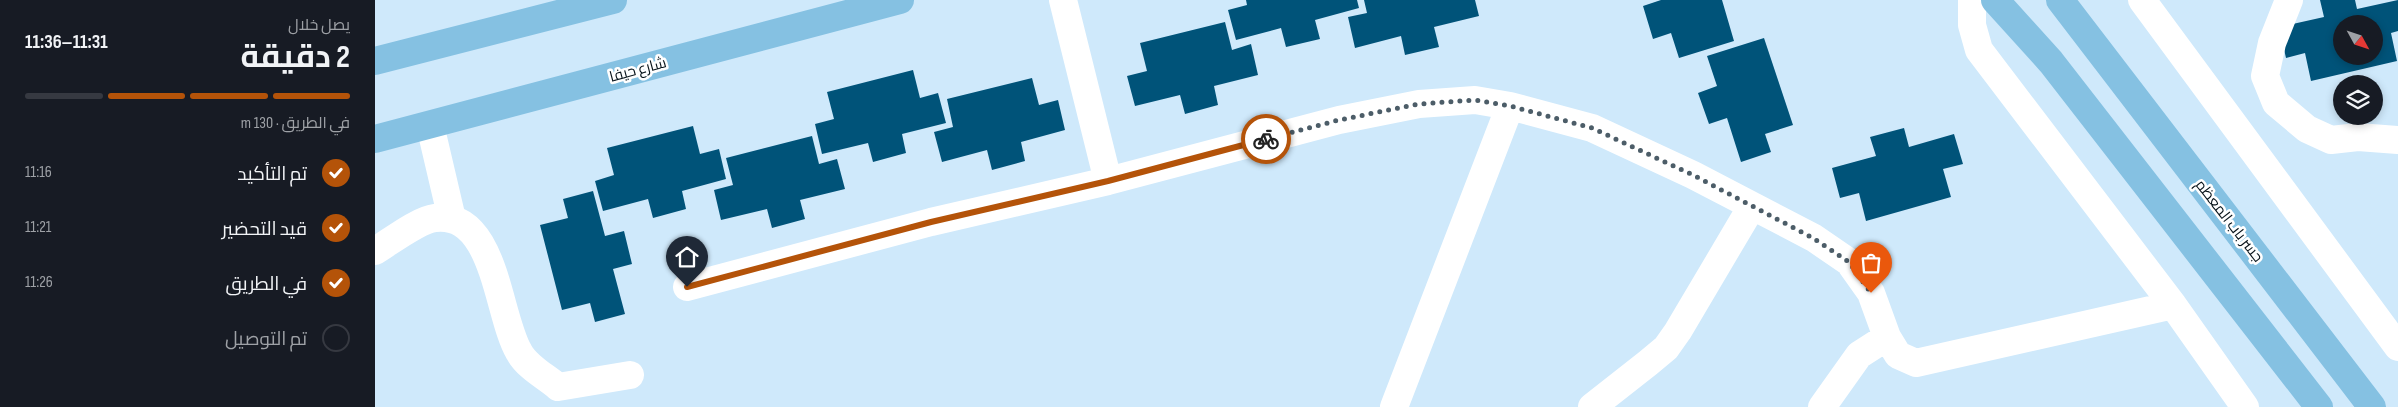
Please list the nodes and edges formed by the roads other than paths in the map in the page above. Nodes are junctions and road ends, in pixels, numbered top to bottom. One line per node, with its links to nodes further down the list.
1 (613, 0): 9 (main road)
2 (900, 0): 11 (main road, شارع حيفا)
3 (1063, 0): 14 (street)
4 (1972, 0): 19 (street)
5 (1995, 0): 28 (main road)
6 (2060, 0): 29 (main road, جسر باب المعظم)
7 (2142, 0): 21 (street)
8 (2289, 0): 13 (street)
9 (375, 61)
10 (1510, 106): 14 (street); 15 (street); 24 (street)
11 (429, 125): 12 (main road, شارع حيفا); 16 (street)
12 (375, 139)
13 (2398, 140)
14 (1108, 181): 18 (street)
15 (1752, 206): 20 (street); 25 (street)
16 (452, 219): 17 (street); 23 (street)
17 (375, 251)
18 (687, 287)
19 (2173, 305): 20 (street); 27 (street)
20 (1887, 337): 26 (street)
21 (2398, 347)
22 (630, 374): 23 (street)
23 (558, 397)
24 (1394, 407)
25 (1592, 407)
26 (1822, 407)
27 (2245, 407)
28 (2319, 407)
29 (2373, 407)

